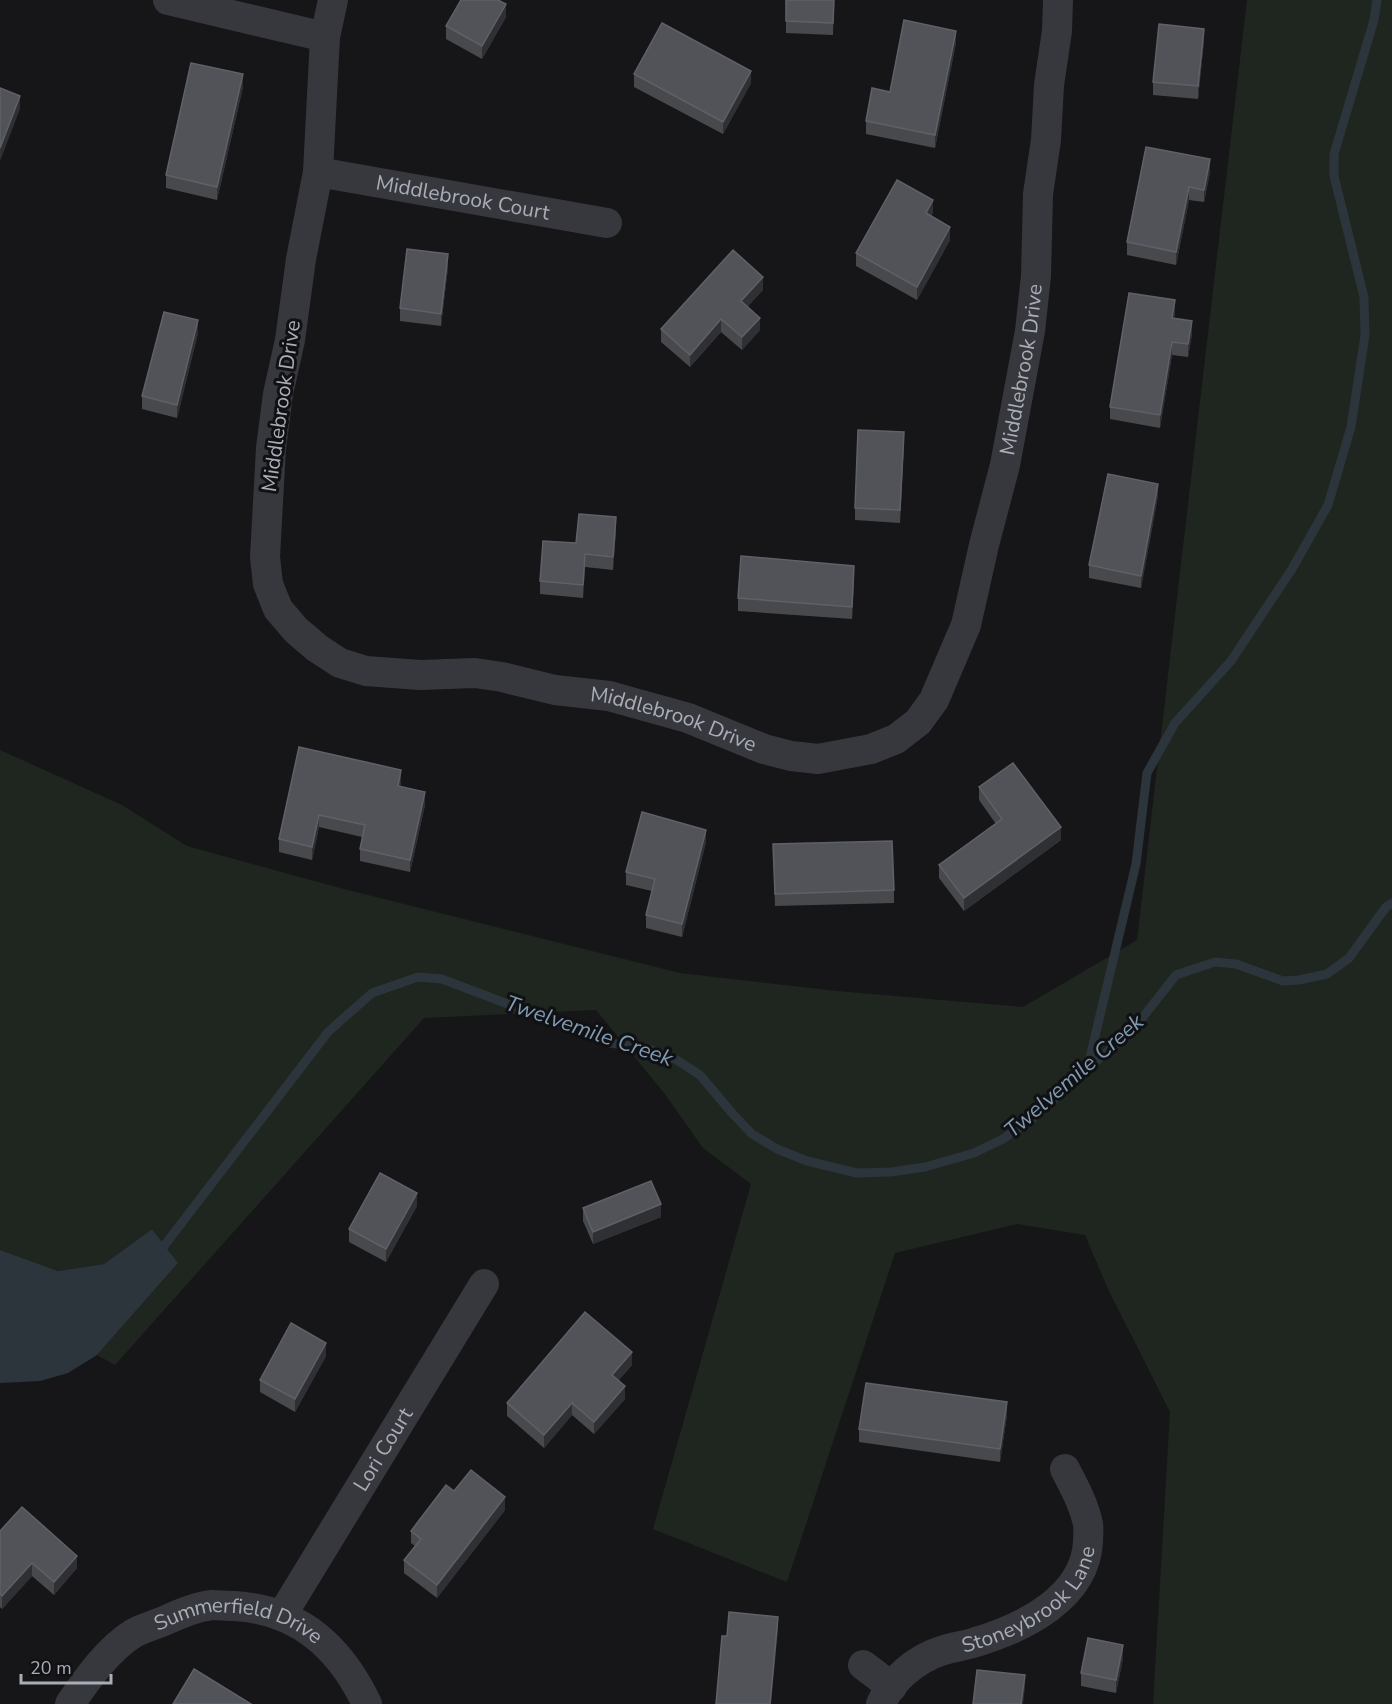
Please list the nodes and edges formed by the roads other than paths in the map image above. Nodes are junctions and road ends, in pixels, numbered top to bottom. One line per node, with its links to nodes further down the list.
1 (168, 0): 4 (street)
2 (333, 0): 4 (street, Middlebrook Drive)
3 (1058, 0): 5 (street, Middlebrook Drive)
4 (325, 37): 5 (street, Middlebrook Drive)
5 (318, 172): 6 (street, Middlebrook Court)
6 (607, 223)
7 (484, 1284): 9 (street, Lori Court)
8 (1065, 1469): 11 (street, Stoneybrook Lane)
9 (282, 1615): 12 (street, Summerfield Drive); 13 (street, Summerfield Drive)
10 (863, 1665): 11 (street, Stoneybrook Lane)
11 (886, 1695)
12 (70, 1704)
13 (367, 1704)

